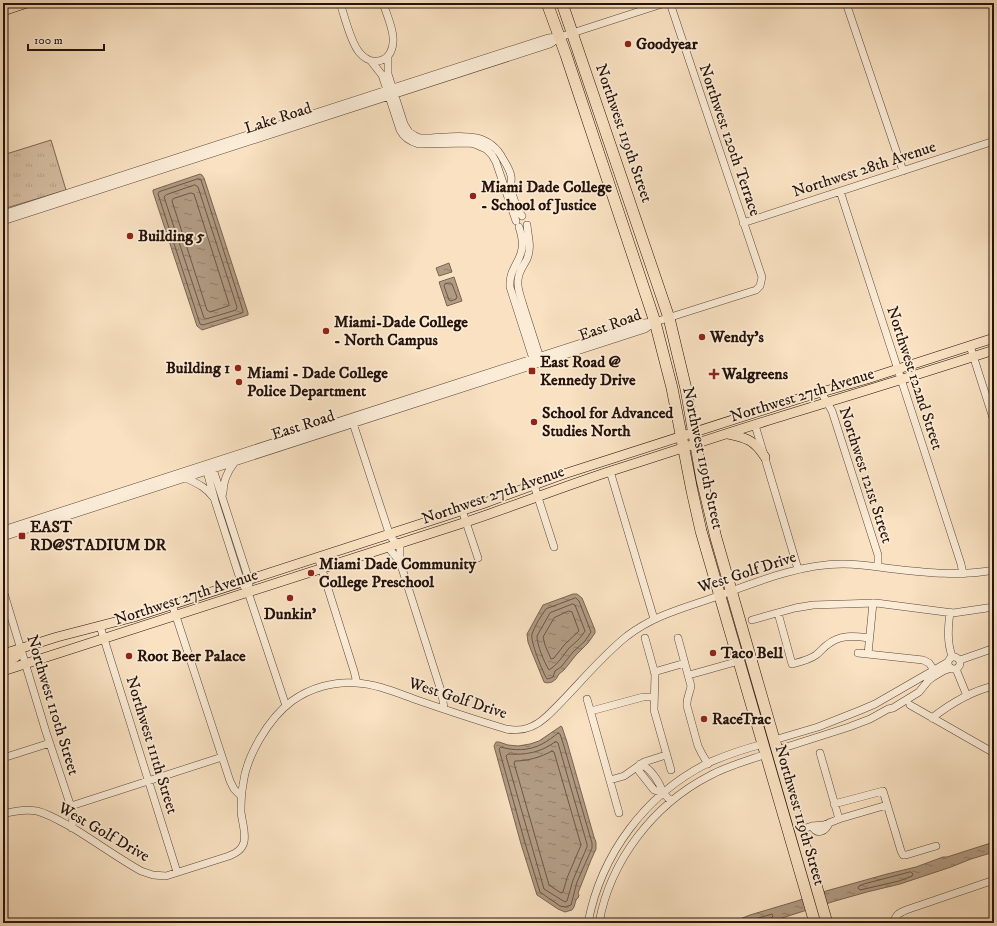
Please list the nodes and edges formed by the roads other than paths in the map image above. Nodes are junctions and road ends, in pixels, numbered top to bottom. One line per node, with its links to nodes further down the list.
1 (27, 3): 9 (main road)
2 (340, 3): 13 (street)
3 (383, 3): 12 (street)
4 (547, 3): 11 (highway, Northwest 119th Street)
5 (562, 3): 10 (highway, Northwest 119th Street)
6 (665, 3): 10 (street, Lake Road)
7 (670, 3): 23 (street, Northwest 120th Terrace)
8 (846, 3): 18 (street)
9 (7, 8)
10 (573, 33): 11 (street, Lake Road); 27 (highway, Northwest 119th Street)
11 (560, 37): 14 (street, Lake Road); 28 (highway, Northwest 119th Street)
12 (388, 56): 13 (street); 14 (street)
13 (371, 61): 14 (street)
14 (391, 92): 16 (street); 17 (street); 20 (street, Lake Road); 22 (street, Lake Road)
15 (994, 141): 18 (street, Northwest 28th Avenue)
16 (506, 166): 17 (street); 21 (street)
17 (499, 168): 24 (street)
18 (902, 171): 19 (street, Northwest 28th Avenue)
19 (840, 191): 23 (street, Northwest 28th Avenue); 34 (street, Northwest 122nd Street)
20 (3, 214)
21 (522, 216): 24 (street); 25 (street)
22 (3, 221)
23 (743, 223): 26 (street, Northwest 120th Terrace)
24 (517, 224): 25 (street); 33 (street)
25 (527, 225): 33 (street)
26 (760, 286): 27 (street, East Road)
27 (669, 318): 28 (street, East Road); 41 (highway, Northwest 119th Street)
28 (655, 322): 33 (street, East Road); 43 (highway, Northwest 119th Street)
29 (994, 338): 30 (main road, Northwest 27th Avenue)
30 (970, 346): 32 (street); 34 (main road, Northwest 27th Avenue)
31 (994, 350): 32 (main road, Northwest 27th Avenue)
32 (973, 357): 35 (main road, Northwest 27th Avenue); 39 (street)
33 (537, 361): 38 (street, East Road)
34 (897, 369): 35 (street, Northwest 122nd Street); 36 (main road, Northwest 27th Avenue)
35 (901, 380): 37 (main road, Northwest 27th Avenue); 70 (street, Northwest 122nd Street)
36 (822, 392): 37 (street, Northwest 121st Street); 41 (main road, Northwest 27th Avenue)
37 (827, 403): 40 (main road, Northwest 27th Avenue); 66 (street, Northwest 121st Street)
38 (352, 421): 47 (street, East Road); 48 (street, East Road); 58 (street)
39 (994, 421)
40 (755, 425): 42 (main road, Northwest 27th Avenue); 46 (street)
41 (694, 432): 43 (main road, Northwest 27th Avenue); 44 (highway, Northwest 119th Street)
42 (726, 434): 44 (main road, Northwest 27th Avenue); 46 (main road)
43 (681, 436): 45 (highway, Northwest 119th Street); 51 (main road, Northwest 27th Avenue)
44 (696, 444): 45 (main road, Northwest 27th Avenue); 73 (highway, Northwest 119th Street)
45 (683, 448): 49 (main road, Northwest 27th Avenue); 75 (highway, Northwest 119th Street)
46 (765, 457): 68 (street)
47 (234, 462): 48 (street, East Road); 53 (street)
48 (209, 467): 50 (street, East Road); 53 (street); 54 (street); 57 (street, East Road)
49 (610, 471): 52 (main road, Northwest 27th Avenue); 82 (street)
50 (186, 478): 54 (street); 59 (street, East Road)
51 (534, 485): 52 (street); 55 (main road, Northwest 27th Avenue)
52 (538, 496): 56 (main road, Northwest 27th Avenue); 62 (street)
53 (222, 498): 71 (street)
54 (215, 501): 71 (street)
55 (462, 510): 56 (street); 58 (main road, Northwest 27th Avenue)
56 (466, 522): 60 (main road, Northwest 27th Avenue); 64 (street)
57 (3, 530)
58 (389, 534): 60 (street); 63 (main road, Northwest 27th Avenue)
59 (3, 537)
60 (400, 543): 61 (main road, Northwest 27th Avenue); 65 (street)
61 (388, 547): 65 (street); 67 (main road, Northwest 27th Avenue)
62 (554, 547)
63 (318, 557): 67 (street); 71 (main road, Northwest 27th Avenue)
64 (478, 558)
65 (400, 562): 114 (street)
66 (878, 567): 68 (street, West Golf Drive); 70 (street, West Golf Drive)
67 (322, 568): 74 (main road, Northwest 27th Avenue); 103 (street)
68 (798, 569): 73 (street, West Golf Drive)
69 (994, 570): 70 (street, West Golf Drive)
70 (963, 574)
71 (245, 581): 74 (street); 77 (main road, Northwest 27th Avenue)
72 (3, 590): 89 (street, Northwest 110th Street)
73 (731, 591): 75 (street, West Golf Drive); 121 (highway, Northwest 119th Street)
74 (248, 592): 81 (main road, Northwest 27th Avenue); 113 (street)
75 (720, 595): 82 (street, West Golf Drive); 94 (highway, Northwest 119th Street)
76 (874, 603): 79 (street); 80 (street); 87 (street)
77 (172, 604): 81 (street); 84 (main road, Northwest 27th Avenue)
78 (994, 607): 79 (street)
79 (950, 612): 98 (street)
80 (778, 613): 83 (street); 87 (street)
81 (176, 616): 88 (main road, Northwest 27th Avenue); 126 (street)
82 (654, 619): 114 (street, West Golf Drive)
83 (752, 620)
84 (100, 626): 88 (street, Northwest 111th Street); 89 (main road, Northwest 27th Avenue)
85 (645, 638): 101 (street)
86 (678, 638): 96 (street)
87 (869, 638): 93 (street)
88 (104, 639): 97 (main road, Northwest 27th Avenue); 133 (street, Northwest 111th Street)
89 (21, 648): 92 (main road, Northwest 27th Avenue); 95 (main road); 97 (street, Northwest 110th Street)
90 (994, 648): 98 (street)
91 (858, 653): 93 (street)
92 (3, 654)
93 (868, 654): 99 (street)
94 (739, 661): 102 (street); 122 (highway, Northwest 119th Street)
95 (3, 662)
96 (685, 663): 101 (street); 102 (street)
97 (26, 664): 100 (main road, Northwest 27th Avenue); 120 (street, Northwest 110th Street)
98 (952, 664): 99 (street); 105 (street); 109 (street)
99 (934, 670): 104 (street)
100 (3, 672)
101 (654, 672): 110 (street)
102 (689, 675): 129 (street)
103 (357, 683): 113 (street, West Golf Drive); 114 (street, West Golf Drive)
104 (911, 683): 107 (street); 117 (street)
105 (925, 684): 107 (street); 115 (street)
106 (991, 687): 108 (street); 109 (street)
107 (915, 690): 115 (street)
108 (994, 693)
109 (967, 696): 118 (street)
110 (654, 697): 116 (street); 125 (street)
111 (587, 700): 116 (street)
112 (910, 705): 118 (street)
113 (286, 706): 136 (street, West Golf Drive)
114 (444, 709)
115 (888, 709): 119 (street)
116 (591, 711): 134 (street)
117 (853, 714): 119 (street); 121 (street)
118 (932, 718): 124 (street)
119 (857, 724): 121 (street)
120 (50, 743): 127 (street); 140 (street, Northwest 110th Street)
121 (776, 745): 122 (highway); 146 (highway, Northwest 119th Street)
122 (764, 749): 129 (street); 137 (street); 153 (highway, Northwest 119th Street)
123 (820, 752): 138 (street)
124 (994, 753)
125 (666, 755): 128 (street); 131 (street)
126 (222, 757): 133 (street); 136 (street)
127 (3, 758)
128 (640, 764): 130 (street); 132 (street); 134 (street)
129 (708, 764): 135 (street)
130 (649, 770): 132 (street); 135 (street)
131 (671, 770)
132 (643, 776): 135 (street)
133 (148, 780): 140 (street); 148 (street, Northwest 111th Street)
134 (610, 780): 141 (street)
135 (663, 793): 137 (street); 151 (street)
136 (242, 796): 148 (street, West Golf Drive)
137 (671, 801): 152 (street)
138 (834, 804): 139 (street); 143 (street)
139 (887, 805): 143 (street); 147 (street)
140 (70, 806): 145 (street, Northwest 110th Street)
141 (619, 813)
142 (3, 814): 145 (street, West Golf Drive)
143 (839, 819): 144 (street); 144 (street)
144 (812, 826): 146 (street)
145 (72, 828): 148 (street, West Golf Drive)
146 (800, 830): 154 (highway, Northwest 119th Street)
147 (936, 846)
148 (177, 872)
149 (994, 880): 150 (street)
150 (895, 920)
151 (588, 923)
152 (599, 923)
153 (815, 923)
154 (827, 923)

